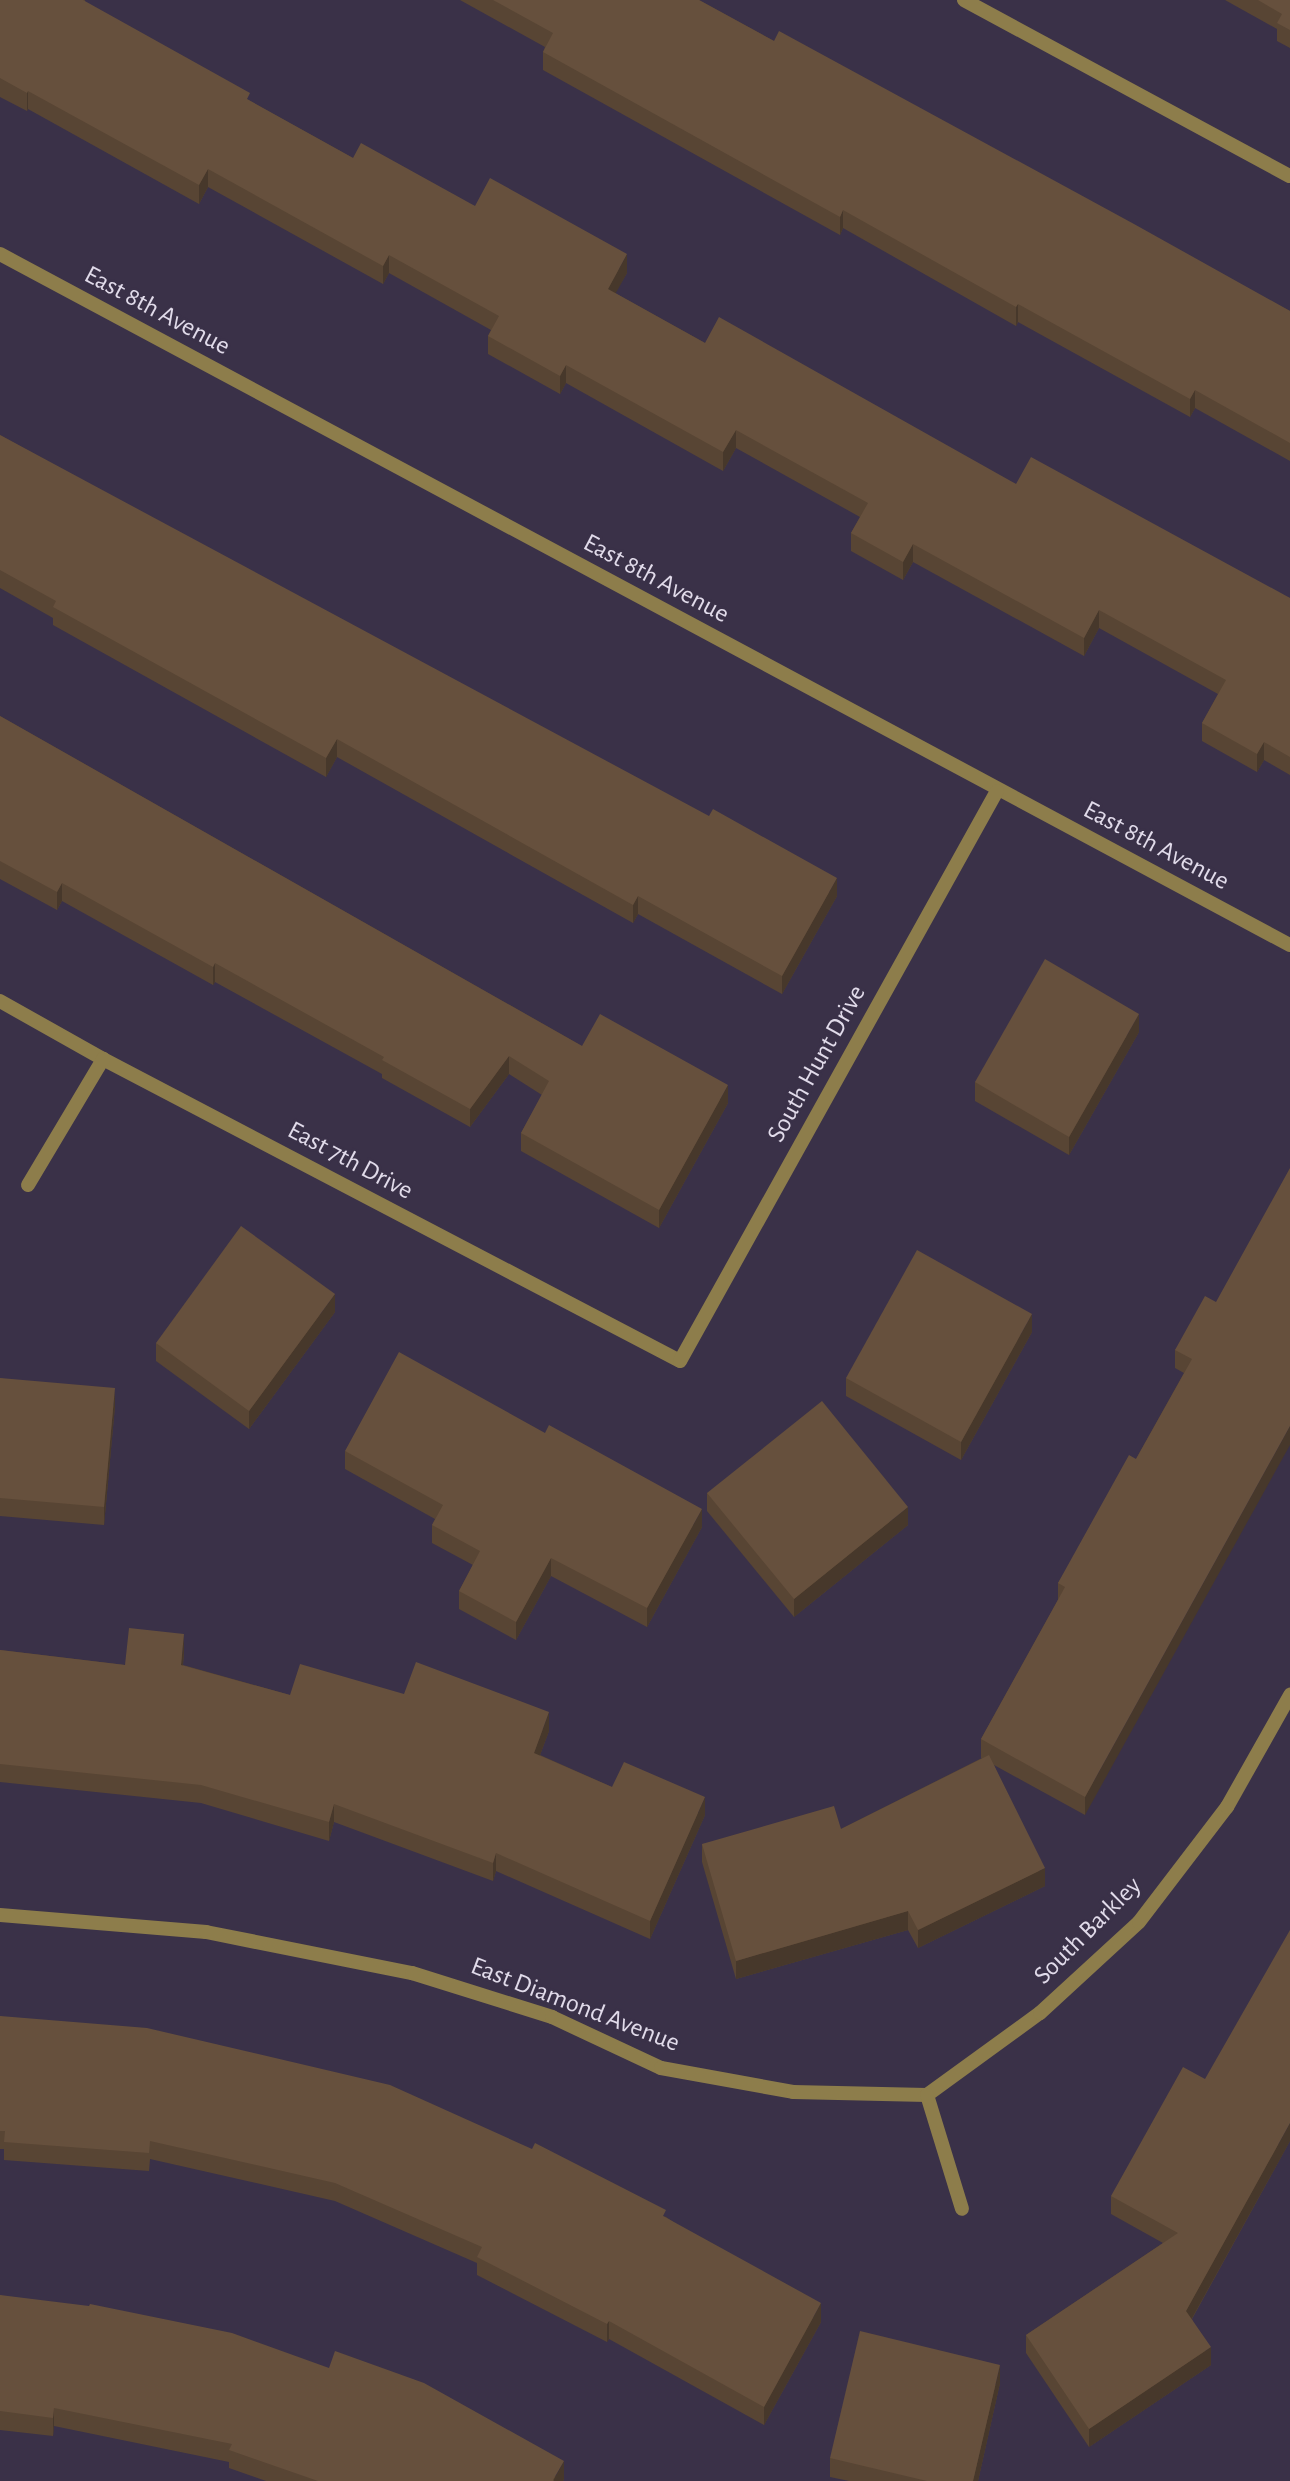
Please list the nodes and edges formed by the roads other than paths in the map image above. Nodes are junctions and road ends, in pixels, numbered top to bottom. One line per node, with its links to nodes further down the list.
1 (964, 0): 2 (street)
2 (1290, 177)
3 (0, 254): 4 (street, East 8th Avenue)
4 (998, 791): 5 (street, East 8th Avenue); 9 (street, South Hunt Drive)
5 (1290, 945)
6 (0, 1001): 7 (street, East 7th Drive)
7 (103, 1059): 8 (street); 9 (street, East 7th Drive)
8 (28, 1185)
9 (680, 1361)
10 (1290, 1695): 12 (street, South Barkley)
11 (0, 1915): 12 (street, East Diamond Avenue)
12 (927, 2095): 13 (street)
13 (962, 2209)

